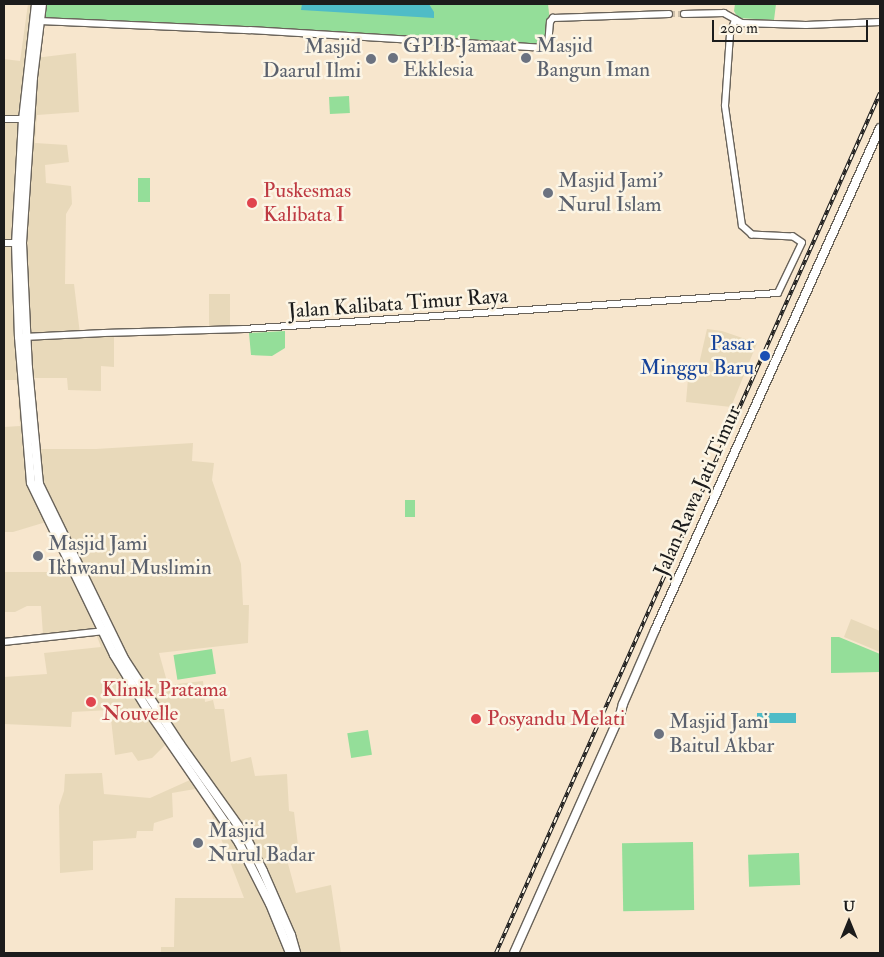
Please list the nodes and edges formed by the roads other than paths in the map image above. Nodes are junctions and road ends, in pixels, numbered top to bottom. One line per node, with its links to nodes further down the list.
1 (36, 4): 9 (main road)
2 (42, 4): 6 (main road)
3 (669, 14): 6 (street)
4 (684, 14): 5 (street)
5 (735, 20): 7 (street); 13 (street, Jalan Kalibata Timur Raya)
6 (40, 21): 12 (main road)
7 (880, 22)
8 (7, 119): 9 (street)
9 (21, 119): 12 (main road)
10 (880, 128): 16 (main road, Jalan Rawa Jati Timur)
11 (4, 243): 12 (street)
12 (16, 243): 13 (main road)
13 (22, 337): 14 (main road)
14 (104, 632): 15 (street); 17 (main road); 18 (main road)
15 (4, 642)
16 (623, 704): 19 (main road, Jalan Rawa Jati Timur); 20 (main road, Jalan Rawa Jati Timur)
17 (290, 953)
18 (296, 953)
19 (509, 953)
20 (514, 953)

